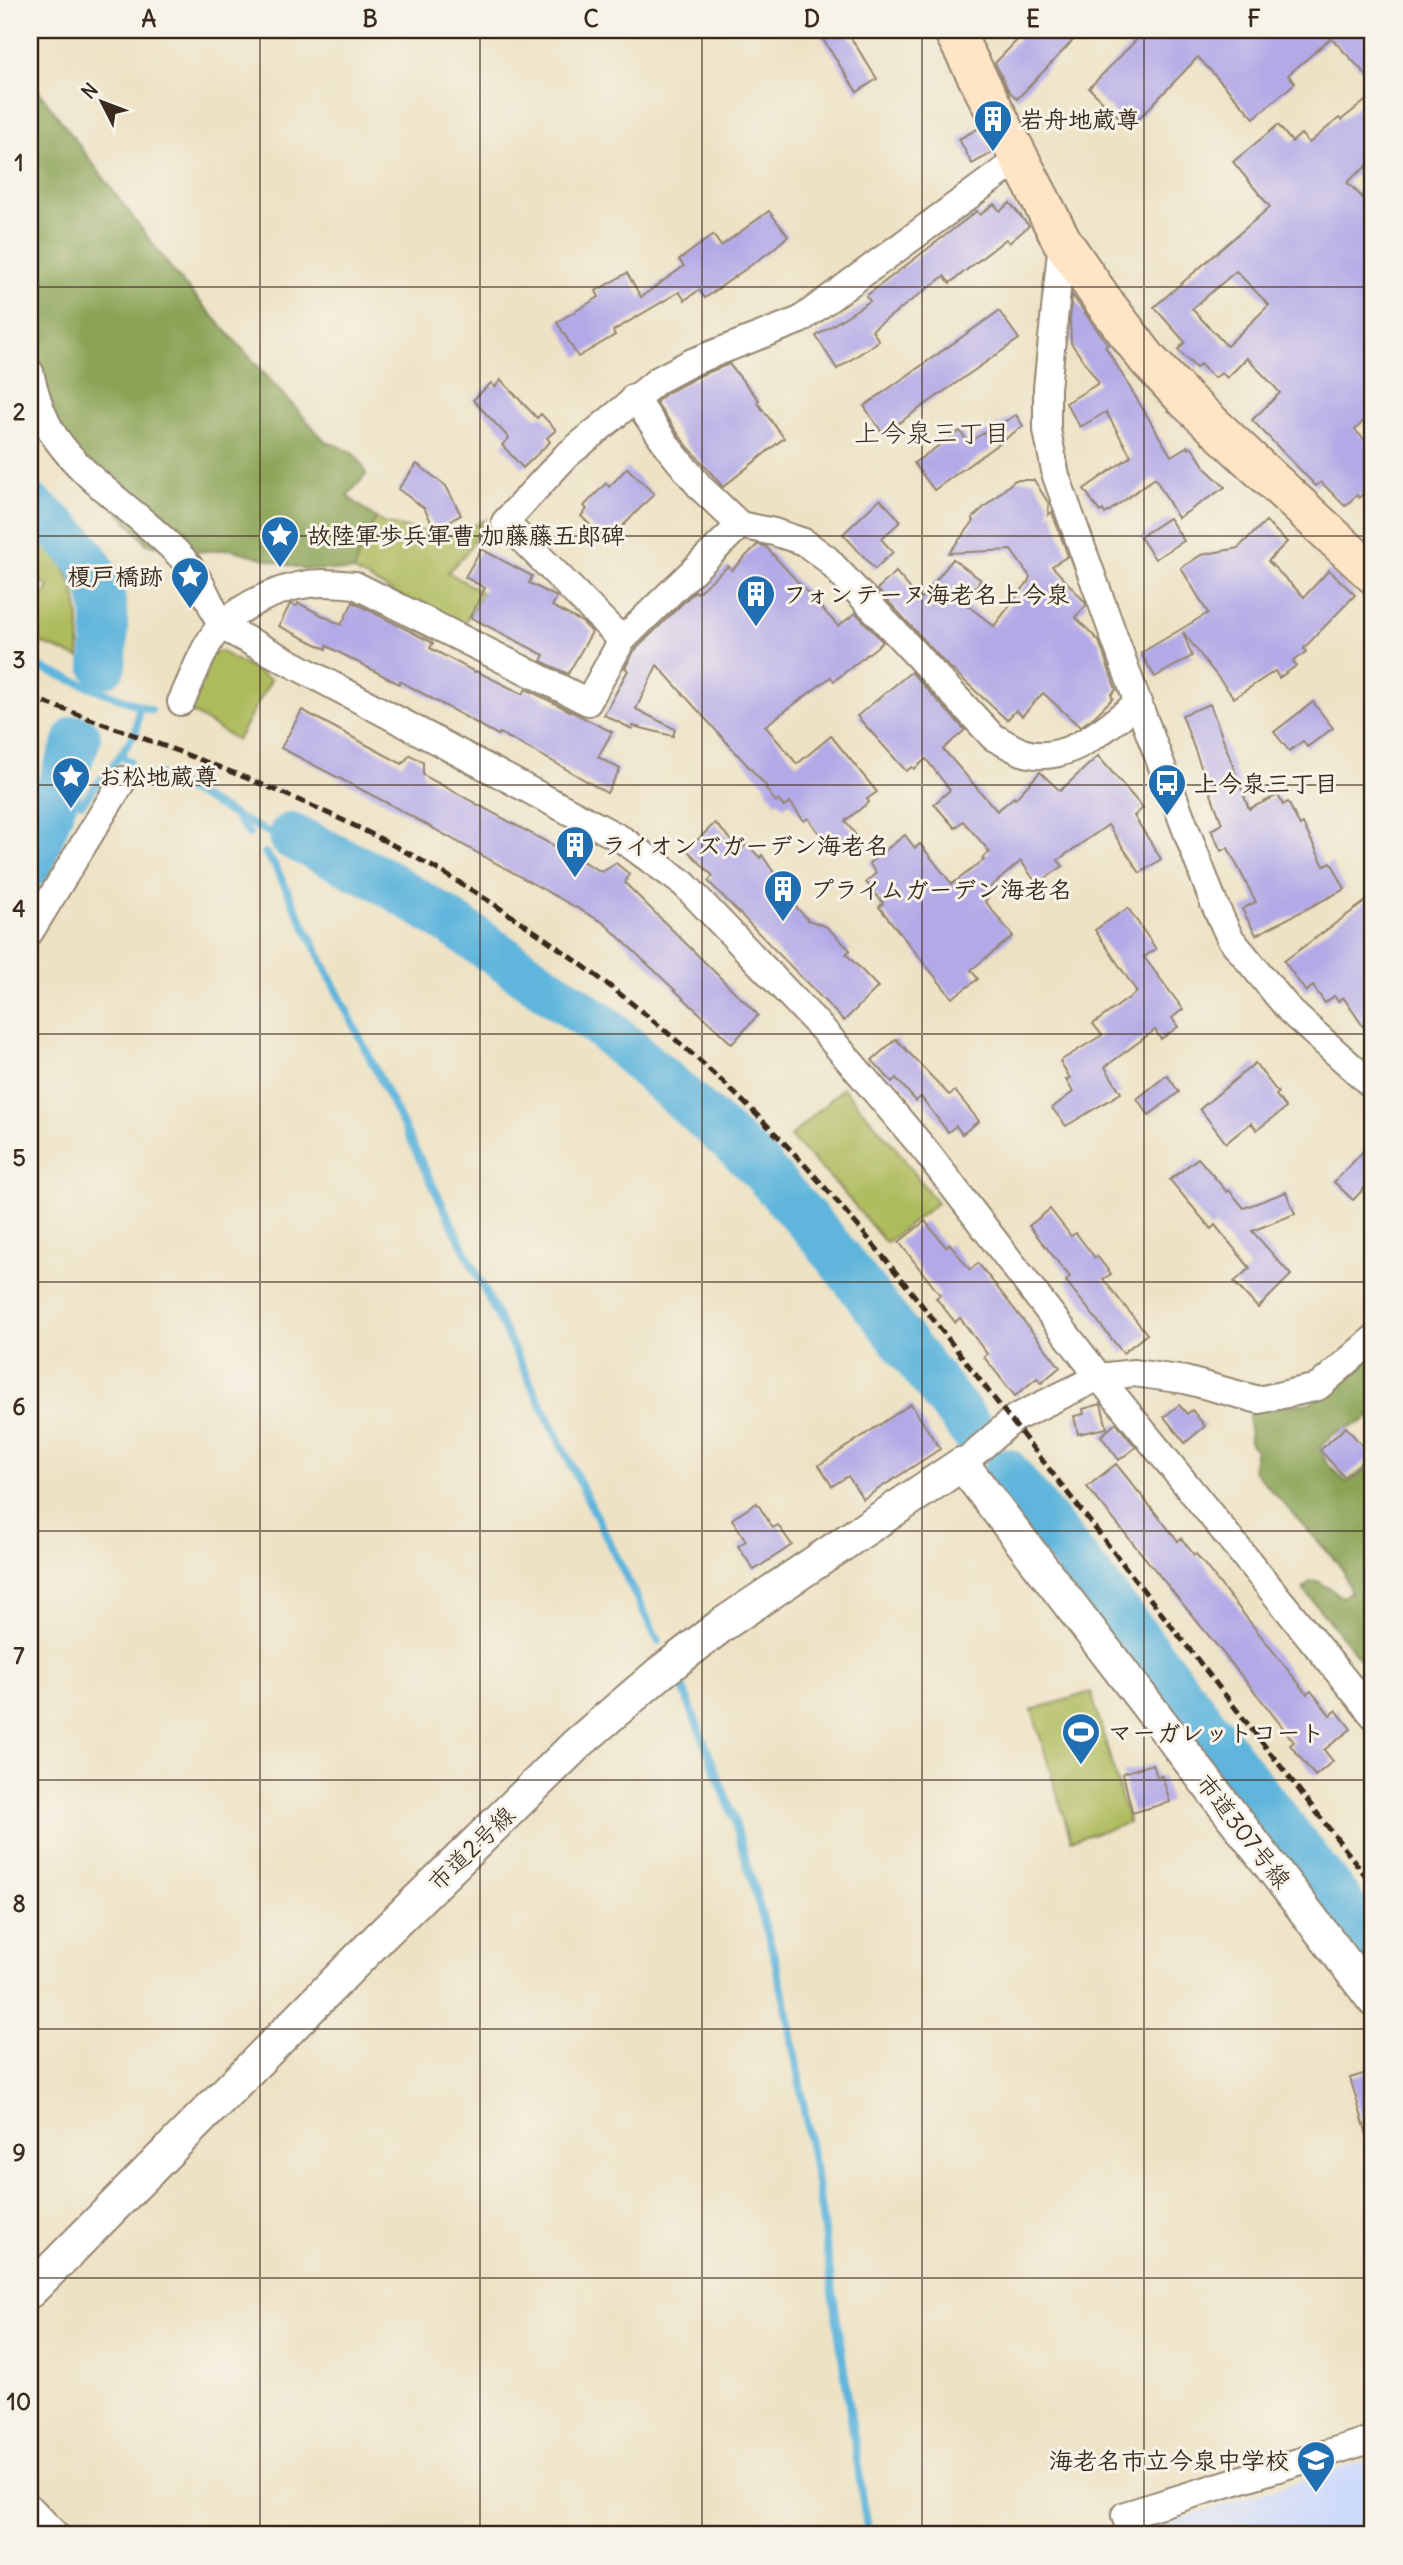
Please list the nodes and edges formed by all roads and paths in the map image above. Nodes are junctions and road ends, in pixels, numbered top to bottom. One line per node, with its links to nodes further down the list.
1 (955, 31): 2 (main road)
2 (1019, 159): 3 (main road); 5 (street)
3 (1062, 241): 7 (main road); 11 (street)
4 (30, 372): 8 (street)
5 (634, 397): 6 (street); 9 (street)
6 (740, 525): 9 (street); 11 (street)
7 (1373, 574)
8 (221, 626): 9 (street); 10 (street); 16 (street)
9 (622, 639)
10 (181, 702)
11 (1138, 703): 14 (street)
12 (123, 780): 13 (street)
13 (30, 932)
14 (1373, 1087)
15 (1373, 1339): 16 (street)
16 (1099, 1377): 17 (street); 18 (street)
17 (962, 1464): 19 (street, 市道307号線); 20 (street, 市道2号線)
18 (1373, 1715)
19 (1373, 1999)
20 (30, 2291)
21 (1373, 2439): 24 (street)
22 (30, 2508): 23 (street)
23 (56, 2535)
24 (1131, 2535)

